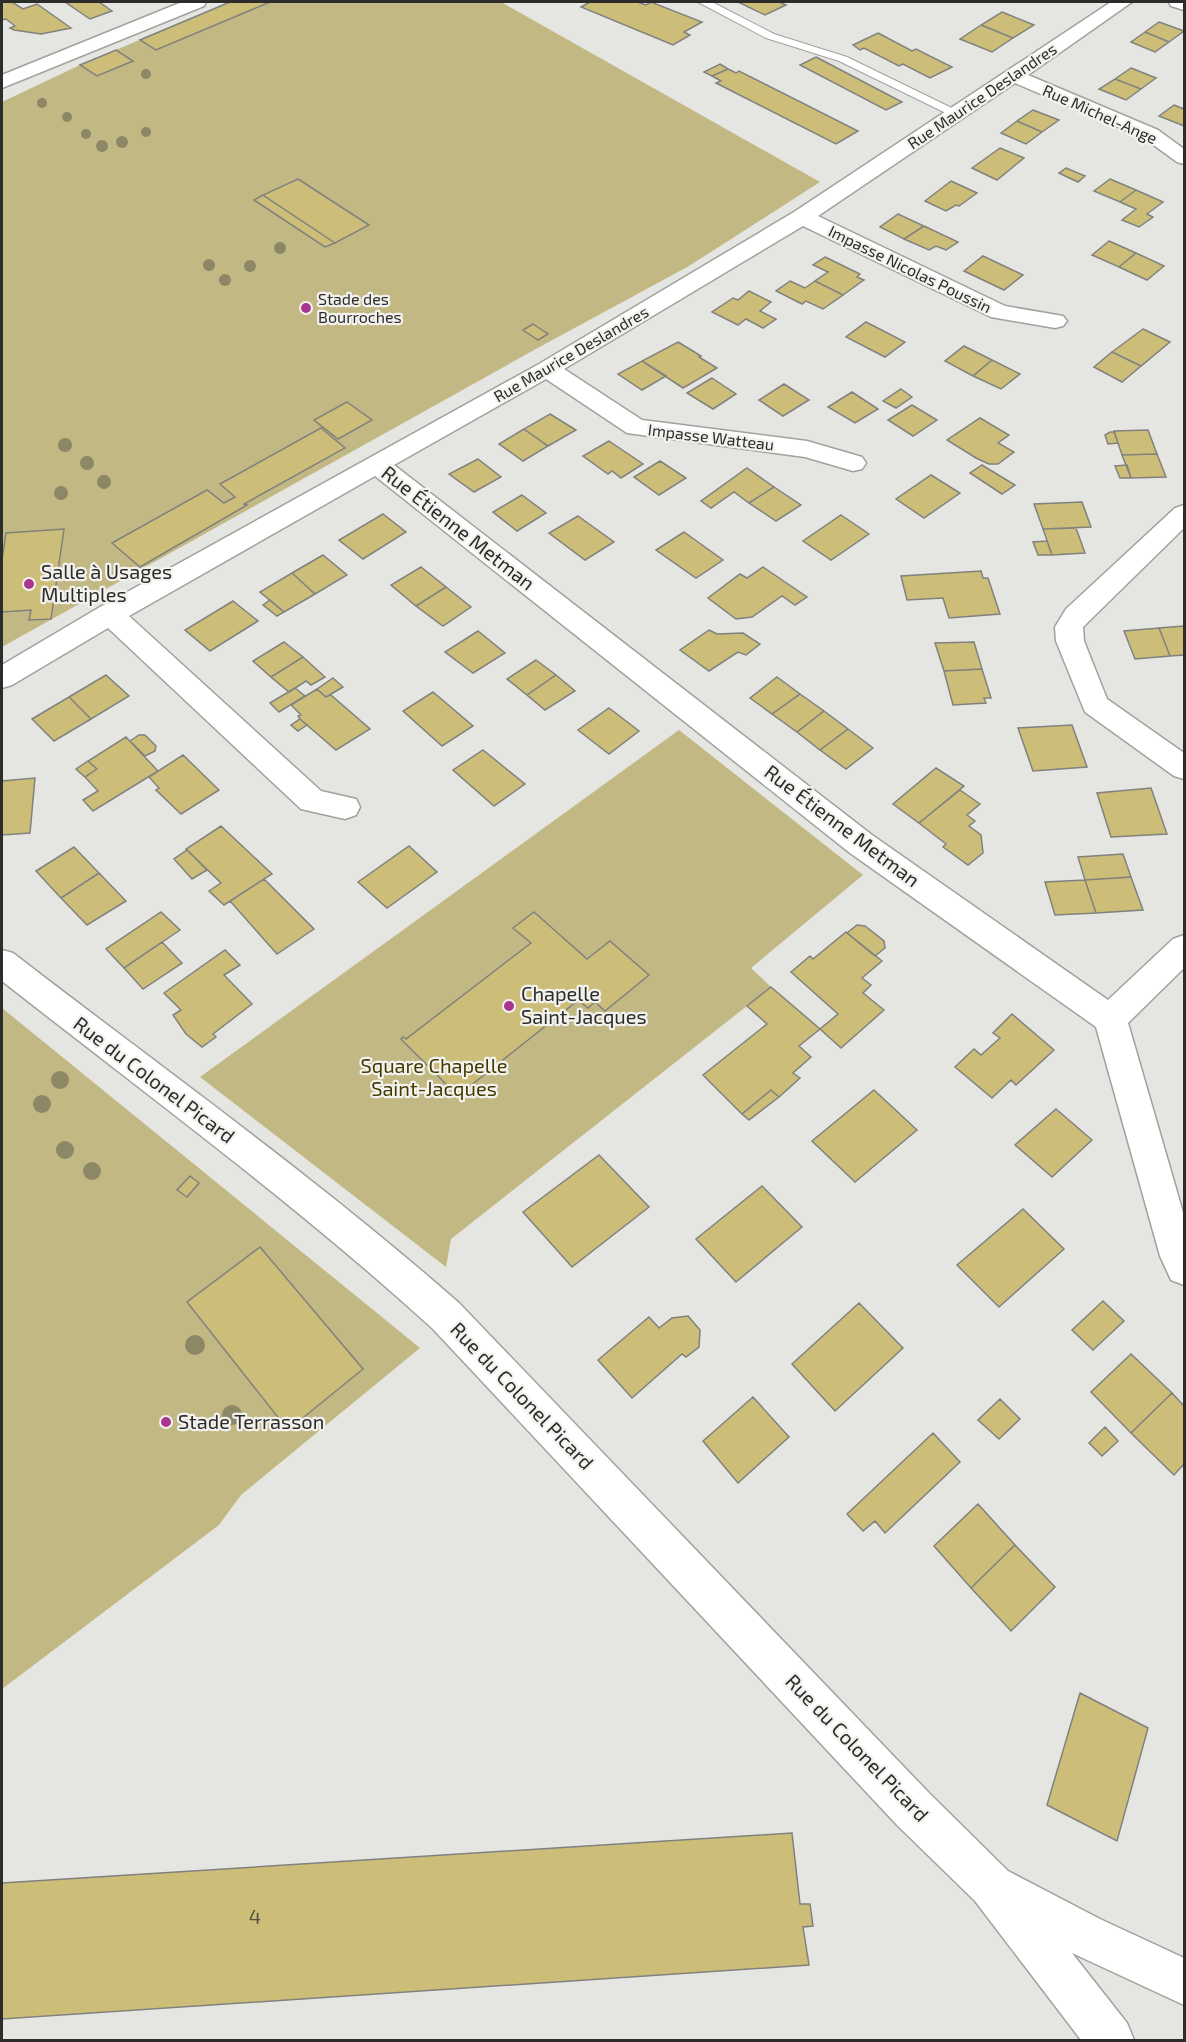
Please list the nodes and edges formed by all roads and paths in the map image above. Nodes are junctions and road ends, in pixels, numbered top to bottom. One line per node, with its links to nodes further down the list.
1 (197, 2): 7 (street)
2 (704, 2): 8 (lane)
3 (1123, 2): 6 (street, Rue Maurice Deslandres)
4 (1178, 2): 5 (street)
5 (1185, 4)
6 (1012, 75): 8 (street, Rue Maurice Deslandres); 9 (street, Rue Michel-Ange)
7 (2, 81)
8 (956, 113): 10 (street, Rue Maurice Deslandres)
9 (1185, 158)
10 (802, 217): 11 (street, Impasse Nicolas Poussin); 12 (street, Rue Maurice Deslandres)
11 (1054, 321)
12 (547, 369): 13 (street, Impasse Watteau); 14 (street, Rue Maurice Deslandres)
13 (854, 463)
14 (376, 464): 16 (street, Rue Maurice Deslandres); 22 (street, Rue Étienne Metman)
15 (1185, 513): 18 (street)
16 (110, 614): 17 (street, Rue Maurice Deslandres); 19 (street)
17 (2, 678)
18 (1185, 768)
19 (345, 807)
20 (1185, 948): 22 (street)
21 (3, 967): 24 (street, Rue du Colonel Picard)
22 (1110, 1019): 23 (street)
23 (1185, 1268)
24 (991, 1885): 25 (street, Rue du Colonel Picard); 26 (street, Rue du Colonel Picard)
25 (1185, 1983)
26 (1110, 2040)

